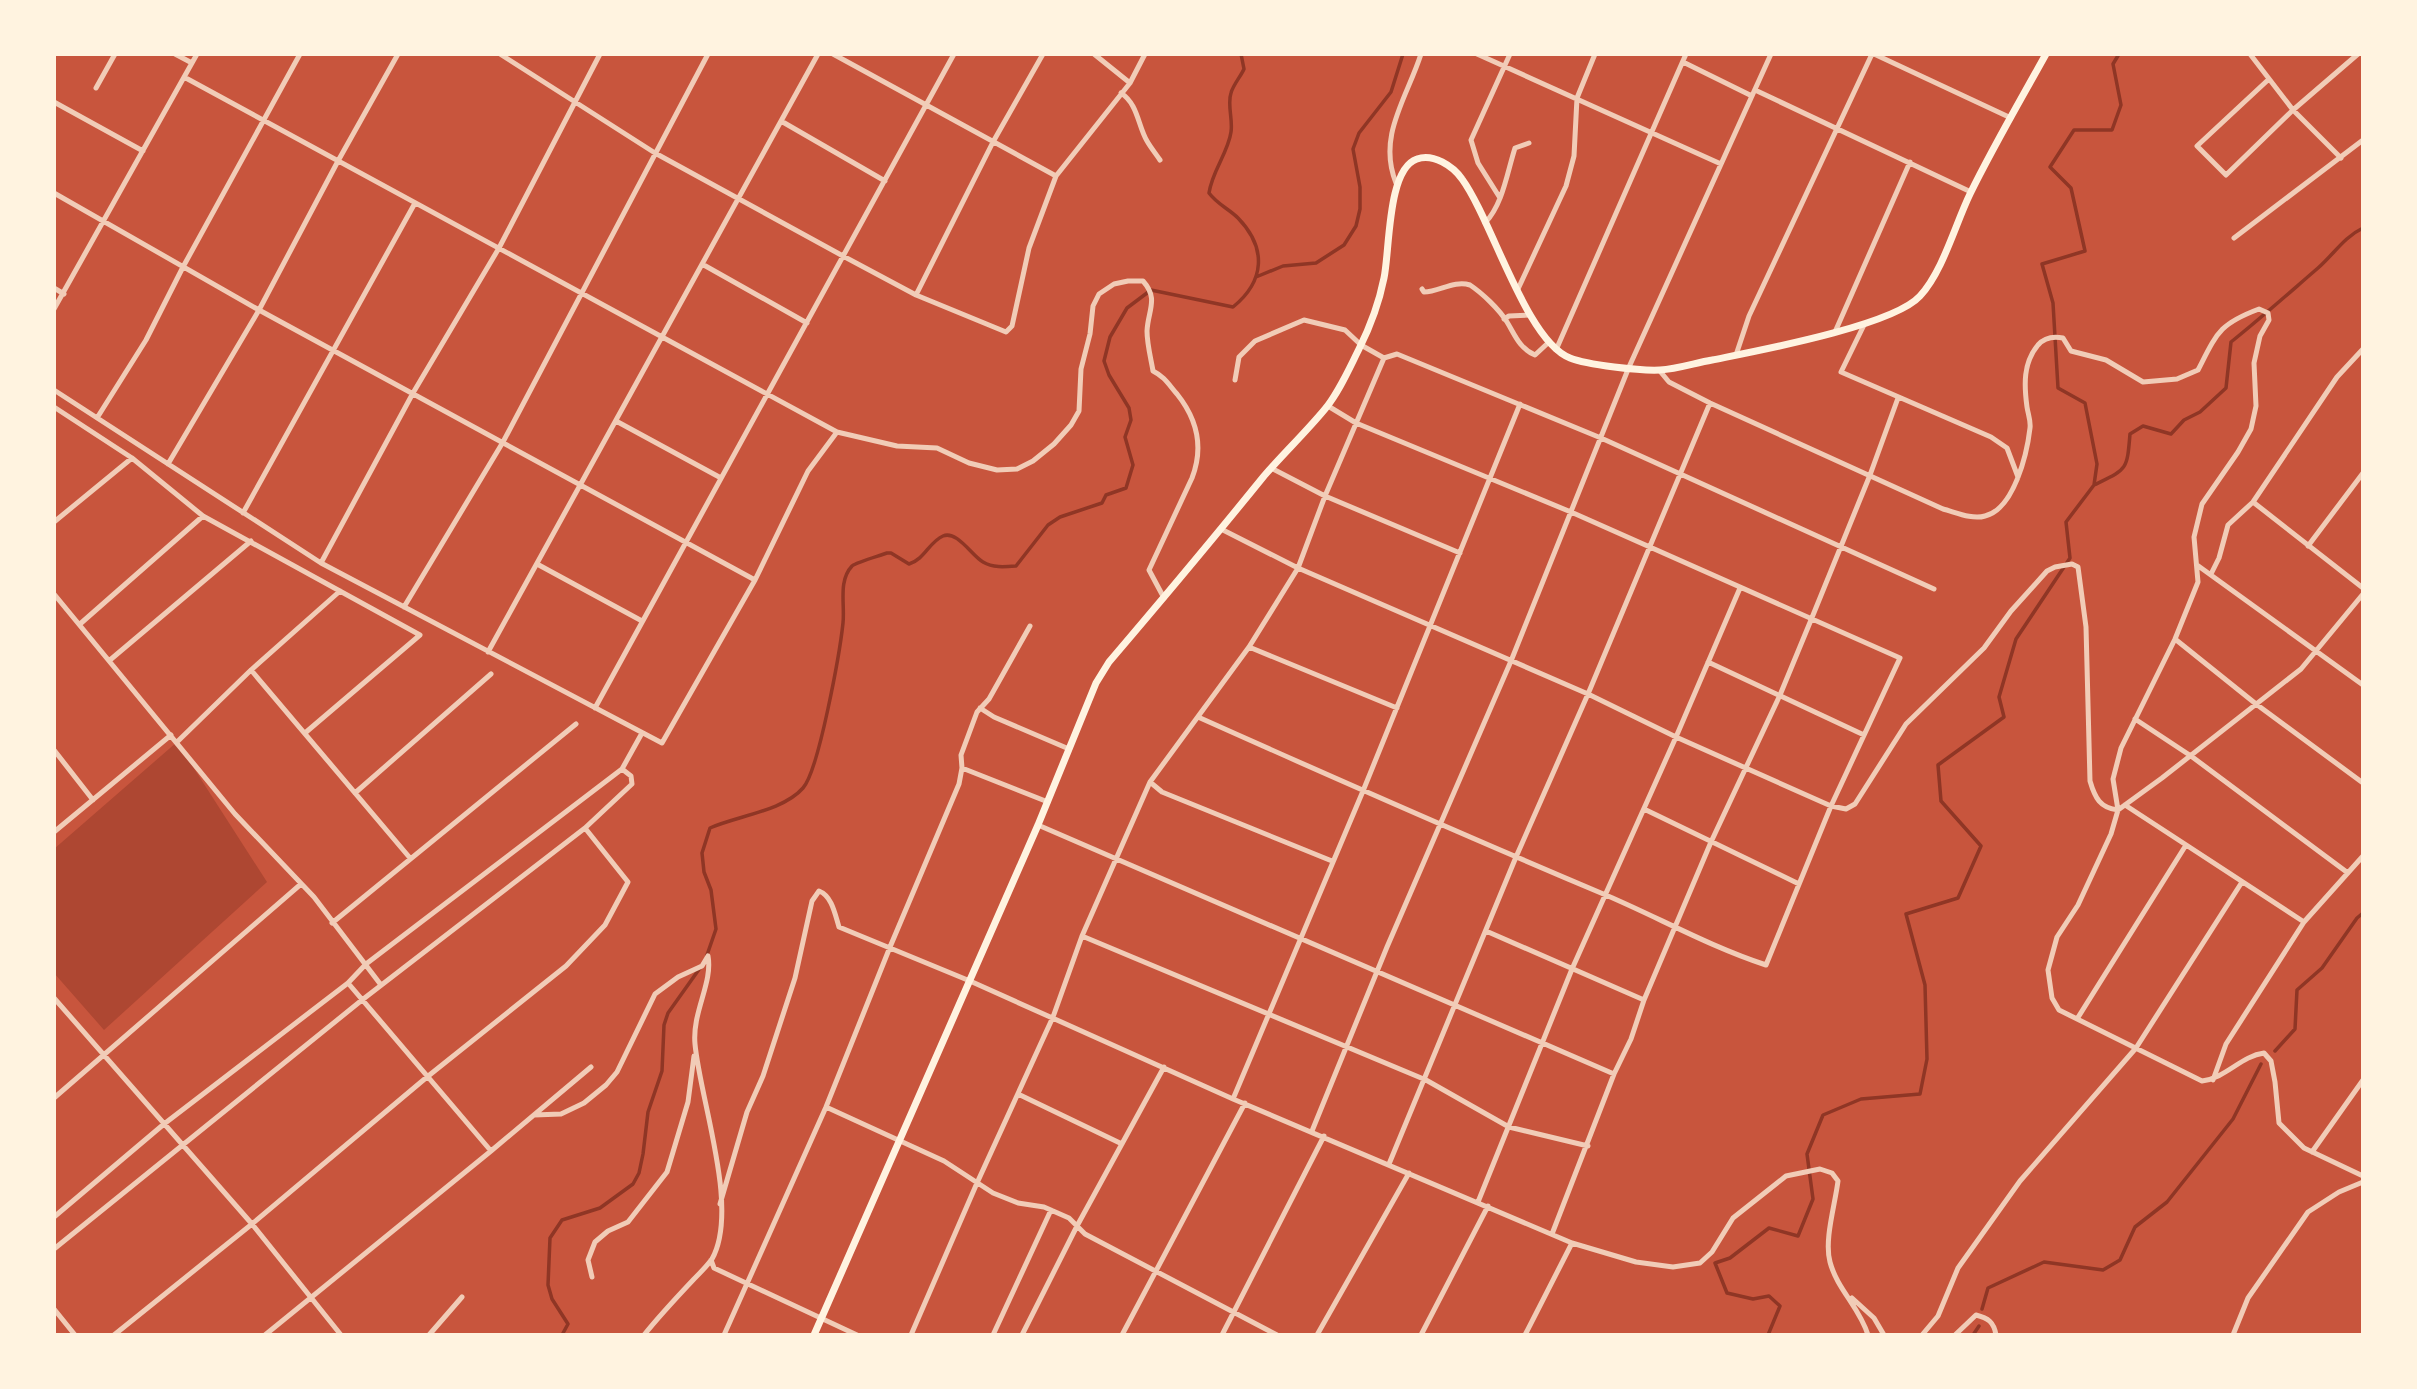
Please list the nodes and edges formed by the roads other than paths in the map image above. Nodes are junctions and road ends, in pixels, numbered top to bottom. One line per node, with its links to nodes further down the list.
1 (115, 54): 31 (street)
2 (175, 54): 26 (street)
3 (197, 54): 26 (street)
4 (300, 54): 41 (street)
5 (398, 54): 52 (street)
6 (500, 54): 37 (street)
7 (600, 54): 37 (street)
8 (708, 54): 49 (street)
9 (818, 54): 42 (street)
10 (833, 54): 38 (street)
11 (954, 54): 38 (street)
12 (1043, 54): 46 (street)
13 (1094, 54): 30 (street)
14 (1421, 54): 57 (street)
15 (1477, 54): 27 (street)
16 (1510, 54): 27 (street)
17 (1595, 54): 35 (street)
18 (1686, 54): 25 (street)
19 (1771, 54): 32 (street)
20 (1873, 54): 40 (street); 43 (street)
21 (2046, 54): 40 (main road)
22 (2250, 54): 29 (street)
23 (2358, 54): 39 (street)
24 (1142, 56): 30 (street)
25 (1683, 62): 34 (street); 44 (street)
26 (192, 63): 28 (street)
27 (1505, 66): 35 (street); 61 (street)
28 (184, 77): 41 (street); 48 (street)
29 (2269, 79): 39 (street); 39 (street)
30 (1130, 83): 33 (street)
31 (96, 88)
32 (1755, 90): 34 (street); 43 (street)
33 (1121, 93): 51 (street); 55 (street)
34 (1752, 96): 54 (street)
35 (1577, 98): 44 (street); 72 (street)
36 (54, 102): 48 (street)
37 (574, 103): 49 (street); 66 (street)
38 (926, 106): 46 (street); 56 (street)
39 (2294, 110): 50 (street)
40 (2011, 118): 58 (main road)
41 (263, 120): 52 (street); 69 (street)
42 (781, 121): 56 (street); 60 (street)
43 (1838, 129): 53 (street); 89 (street)
44 (1652, 132): 54 (street); 87 (street)
45 (2363, 140): 50 (street)
46 (993, 142): 55 (street); 75 (street)
47 (1529, 144): 61 (street)
48 (143, 150): 63 (street)
49 (655, 153): 60 (street); 74 (street)
50 (2341, 158): 65 (street)
51 (1160, 160)
52 (338, 161): 62 (street); 77 (street)
53 (1910, 162): 58 (street); 82 (street)
54 (1721, 164): 91 (street)
55 (1056, 176): 75 (street)
56 (885, 181): 67 (street)
57 (1396, 183): 64 (main road); 85 (main road)
58 (1971, 192): 81 (main road)
59 (54, 193): 63 (street)
60 (739, 197): 67 (street); 68 (street)
61 (1500, 198): 64 (street)
62 (415, 203): 66 (street); 88 (street)
63 (104, 220): 69 (street); 73 (street)
64 (1485, 223): 72 (main road)
65 (2234, 238)
66 (499, 248): 74 (street); 95 (street)
67 (843, 256): 75 (street); 80 (street)
68 (702, 264): 80 (street); 83 (street)
69 (183, 267): 77 (street); 102 (street)
70 (54, 288): 73 (street)
71 (1422, 289): 79 (street)
72 (1518, 289): 78 (main road)
73 (64, 293): 76 (street)
74 (581, 293): 83 (street); 107 (street)
75 (916, 295)
76 (54, 309)
77 (259, 310): 88 (street); 109 (street)
78 (1530, 315): 79 (street); 84 (main road)
79 (1504, 319): 84 (street)
80 (807, 323): 96 (street)
81 (1864, 325): 82 (main road); 97 (street)
82 (1835, 332): 89 (main road)
83 (662, 337): 96 (street); 103 (street)
84 (1549, 342): 87 (main road)
85 (1361, 345): 90 (street); 93 (street); 100 (main road)
86 (2363, 349): 119 (street)
87 (1556, 350): 91 (main road)
88 (335, 351): 95 (street); 121 (street)
89 (1736, 355): 92 (main road)
90 (1384, 358): 99 (street); 104 (street)
91 (1629, 367): 92 (main road); 106 (street)
92 (1659, 370): 98 (street)
93 (1235, 380)
94 (54, 390): 102 (street)
95 (413, 393): 107 (street); 131 (street)
96 (767, 395): 105 (street); 115 (street)
97 (1898, 398): 113 (street); 114 (street)
98 (1710, 403): 112 (street); 113 (street)
99 (1520, 404): 106 (street); 116 (street)
100 (1328, 406): 104 (street); 110 (main road)
101 (54, 407): 108 (street)
102 (97, 418): 109 (street)
103 (616, 421): 115 (street); 117 (street)
104 (1356, 424): 116 (street); 118 (street)
105 (837, 432): 136 (street); 143 (street)
106 (1601, 438): 112 (street); 120 (street)
107 (503, 442): 117 (street); 144 (street)
108 (132, 458): 122 (street); 123 (street)
109 (168, 464): 121 (street)
110 (1271, 468): 118 (street); 124 (main road)
111 (2363, 473): 129 (street)
112 (1679, 474): 127 (street); 128 (street)
113 (1870, 475): 114 (street); 128 (street)
114 (2018, 477): 133 (street)
115 (721, 478): 126 (street)
116 (1490, 479): 120 (street); 130 (street)
117 (581, 484): 126 (street); 132 (street)
118 (1325, 496): 130 (street); 134 (street)
119 (2253, 502): 129 (street); 135 (street)
120 (1571, 512): 127 (street); 155 (street)
121 (243, 513): 131 (street)
122 (203, 516): 125 (street); 147 (street)
123 (54, 522)
124 (1221, 529): 134 (street); 143 (main road)
125 (251, 541): 140 (street); 154 (street)
126 (685, 542): 136 (street); 146 (street)
127 (1650, 546): 137 (street); 160 (street)
128 (1839, 546): 139 (street); 145 (street)
129 (2308, 546): 138 (street)
130 (1460, 553): 149 (street)
131 (321, 563): 144 (street)
132 (537, 564): 146 (street); 153 (street)
133 (2197, 565): 135 (street); 150 (street)
134 (1298, 568): 149 (street); 151 (street)
135 (2211, 574): 152 (street)
136 (755, 580): 170 (street)
137 (1740, 588): 145 (street); 156 (street)
138 (2363, 588)
139 (1934, 590)
140 (340, 591): 157 (street); 169 (street)
141 (54, 594): 147 (street)
142 (2363, 594): 152 (street)
143 (1164, 598): 175 (main road)
144 (404, 607): 153 (street)
145 (1811, 620): 161 (street); 172 (street)
146 (642, 621): 163 (street)
147 (80, 624): 154 (street)
148 (1030, 626): 164 (street)
149 (1430, 626): 155 (street); 165 (street)
150 (2175, 639): 162 (street); 167 (street)
151 (1249, 647): 165 (street); 166 (street)
152 (2316, 651): 159 (street); 162 (street)
153 (488, 652): 163 (street)
154 (110, 660): 171 (street)
155 (1511, 662): 160 (street); 191 (street)
156 (1708, 662): 161 (street); 173 (street)
157 (251, 670): 169 (street); 174 (street)
158 (491, 674): 184 (street)
159 (2363, 685)
160 (1588, 694): 173 (street); 199 (street)
161 (1780, 695): 172 (street); 178 (street)
162 (2256, 704): 177 (street); 182 (street)
163 (595, 708): 170 (street)
164 (981, 708): 175 (street); 179 (street)
165 (1397, 708): 183 (street)
166 (1198, 718): 181 (street); 183 (street)
167 (2134, 719): 177 (street); 190 (street)
168 (576, 724): 198 (street)
169 (305, 733): 184 (street)
170 (642, 733): 180 (street)
171 (171, 735): 174 (street); 185 (street)
172 (1864, 735): 188 (street)
173 (1676, 737): 178 (street); 189 (street)
174 (177, 743): 204 (street)
175 (1069, 749): 186 (main road)
176 (54, 750): 185 (street)
177 (2191, 756): 187 (street); 202 (street)
178 (1748, 767): 188 (street); 195 (street)
179 (962, 768): 186 (street); 213 (street)
180 (622, 769): 193 (street); 214 (street)
181 (1150, 782): 200 (street); 201 (street)
182 (2363, 783)
183 (1363, 791): 191 (street); 201 (street)
184 (355, 793): 198 (street)
185 (93, 800): 194 (street)
186 (1048, 802): 192 (main road)
187 (2125, 805): 190 (street); 196 (street)
188 (1831, 806): 190 (street); 205 (street)
189 (1644, 809): 195 (street); 206 (street)
190 (2118, 810): 226 (street)
191 (1440, 824): 199 (street); 216 (street)
192 (1038, 825): 200 (street); 217 (main road)
193 (585, 828): 219 (street); 235 (street)
194 (54, 832)
195 (1712, 842): 205 (street); 209 (street)
196 (2186, 845): 203 (street); 226 (street)
197 (2363, 856): 202 (street)
198 (410, 858): 208 (street)
199 (1516, 858): 206 (street); 210 (street)
200 (1115, 860): 211 (street); 212 (street)
201 (1332, 861): 212 (street)
202 (2348, 873): 207 (street)
203 (2242, 882): 207 (street); 230 (street)
204 (301, 884): 208 (street); 231 (street)
205 (1799, 884): 209 (street)
206 (1605, 895): 209 (street); 215 (street)
207 (2304, 922): 237 (street)
208 (332, 923): 214 (street)
209 (1675, 928): 222 (street)
210 (1486, 931): 215 (street); 223 (street)
211 (1082, 936): 224 (street); 225 (street)
212 (1300, 939): 216 (street); 224 (street)
213 (890, 947): 217 (street); 243 (street); 261 (street)
214 (366, 964): 218 (street); 219 (street)
215 (1572, 969): 222 (street); 227 (street)
216 (1377, 972): 223 (street); 229 (street)
217 (970, 981): 225 (street); 249 (main road)
218 (348, 983): 221 (street); 245 (street)
219 (382, 985): 221 (street)
220 (54, 998): 231 (street)
221 (362, 1000): 235 (street); 250 (street)
222 (1644, 1000): 234 (street)
223 (1455, 1004): 227 (street); 236 (street)
224 (1269, 1015): 229 (street); 241 (street)
225 (1054, 1017): 233 (street); 239 (street)
226 (2077, 1018): 230 (street)
227 (1543, 1042): 234 (street); 246 (street)
228 (695, 1045): 244 (street); 261 (street); 272 (street)
229 (1346, 1048): 236 (street); 247 (street)
230 (2136, 1048): 237 (street); 300 (street)
231 (102, 1055): 240 (street); 245 (street)
232 (591, 1067): 244 (street)
233 (1164, 1067): 241 (street); 251 (street)
234 (1614, 1074): 252 (street)
235 (427, 1077): 253 (street); 265 (street)
236 (1426, 1080): 246 (street); 255 (street)
237 (2213, 1080): 254 (street)
238 (2363, 1080): 254 (street)
239 (1018, 1094): 251 (street); 259 (street)
240 (54, 1098)
241 (1233, 1099): 242 (street)
242 (1245, 1103): 247 (street); 271 (street)
243 (826, 1107): 249 (street); 273 (street)
244 (534, 1115): 253 (street)
245 (164, 1124): 250 (street); 264 (street)
246 (1509, 1127): 252 (street); 260 (street)
247 (1312, 1131): 248 (street)
248 (1324, 1136): 255 (street); 278 (street)
249 (899, 1142): 259 (street); 279 (main road)
250 (182, 1144): 265 (street); 269 (street)
251 (1122, 1144): 266 (street)
252 (1588, 1146): 267 (street)
253 (491, 1151): 275 (street)
254 (2312, 1152): 257 (street)
255 (1389, 1164): 256 (street)
256 (1409, 1173): 260 (street); 295 (street)
257 (2363, 1176)
258 (2363, 1182): 303 (street)
259 (976, 1183): 263 (street); 289 (street)
260 (1478, 1202): 262 (street)
261 (720, 1204): 270 (street)
262 (1488, 1206): 267 (street); 296 (street)
263 (1051, 1210): 266 (street); 290 (street)
264 (54, 1217)
265 (252, 1224): 275 (street); 281 (street)
266 (1077, 1226): 271 (street); 291 (street)
267 (1552, 1234): 268 (street)
268 (1572, 1242): 274 (street); 297 (street)
269 (54, 1249)
270 (711, 1259): 273 (street); 285 (street)
271 (1154, 1270): 278 (street); 292 (street)
272 (592, 1276)
273 (747, 1283): 279 (street); 286 (street)
274 (1847, 1294): 298 (street); 299 (street)
275 (310, 1296): 282 (street); 283 (street)
276 (462, 1297): 284 (street)
277 (54, 1309): 280 (street)
278 (1234, 1311): 293 (street); 294 (street)
279 (822, 1317): 287 (main road); 288 (street)
280 (75, 1335)
281 (114, 1335)
282 (265, 1335)
283 (341, 1335)
284 (429, 1335)
285 (644, 1335)
286 (724, 1335)
287 (814, 1335)
288 (857, 1335)
289 (911, 1335)
290 (993, 1335)
291 (1023, 1335)
292 (1122, 1335)
293 (1222, 1335)
294 (1277, 1335)
295 (1317, 1335)
296 (1421, 1335)
297 (1525, 1335)
298 (1868, 1335)
299 (1884, 1335)
300 (1922, 1335)
301 (1955, 1335): 302 (street)
302 (1996, 1335)
303 (2233, 1335)

